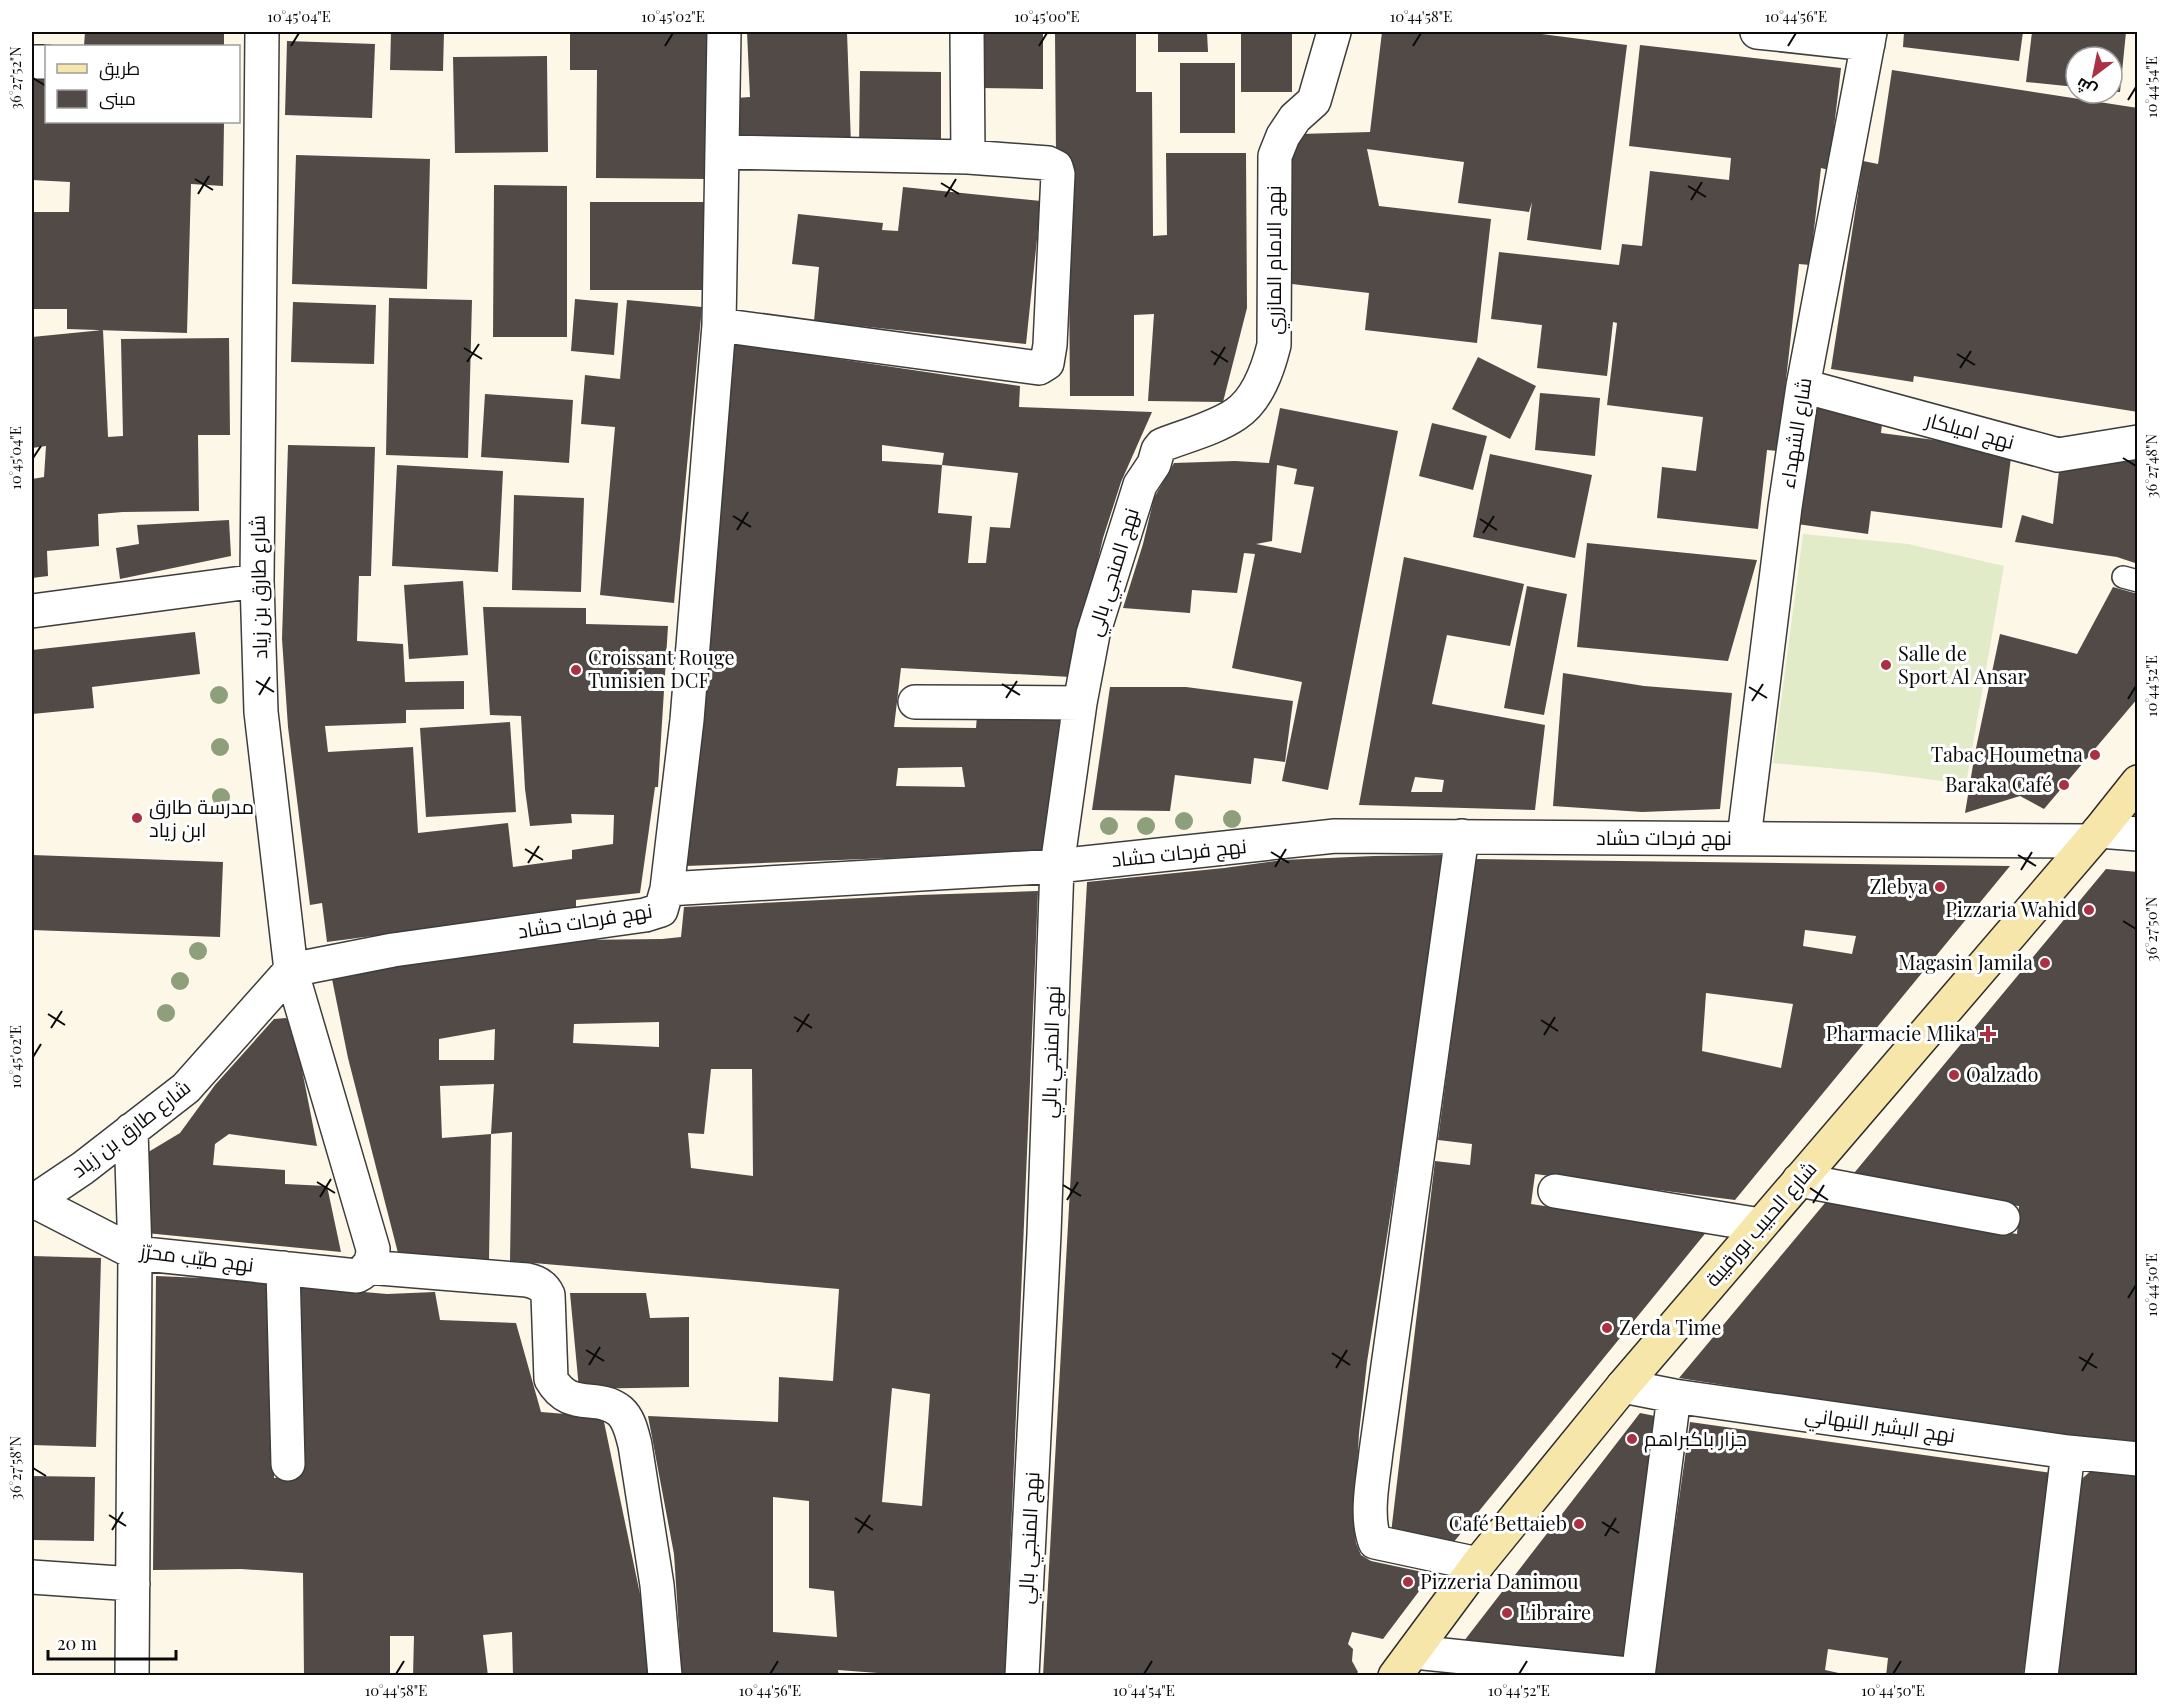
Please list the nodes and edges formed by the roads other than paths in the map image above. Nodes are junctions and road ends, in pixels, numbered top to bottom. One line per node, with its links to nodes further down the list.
1 (262, 32): 7 (street, شارع طارق بن زياد)
2 (724, 32): 8 (street)
3 (967, 32): 9 (street)
4 (1334, 32): 13 (street, نهج الامام المازري)
5 (1757, 32): 6 (street)
6 (1869, 38): 11 (street, شارع الشهداء)
7 (250, 68): 14 (street, شارع طارق بن زياد)
8 (723, 152): 9 (street); 10 (street)
9 (968, 157): 10 (street)
10 (719, 325): 24 (street)
11 (1803, 386): 12 (street, نهج اميلكار); 22 (street, شارع الشهداء)
12 (2138, 442)
13 (1162, 445): 17 (street, نهج المنجي بالي)
14 (257, 581): 15 (street); 25 (street, شارع طارق بن زياد)
15 (32, 610)
16 (915, 702): 17 (street)
17 (1080, 704): 23 (street, نهج المنجي بالي)
18 (2138, 782): 21 (main road, شارع الحبيب بورقيبة)
19 (2138, 834): 21 (street, نهج فرحات حشاد)
20 (1462, 836): 22 (street, نهج فرحات حشاد); 23 (street, نهج فرحات حشاد); 40 (street)
21 (2093, 836): 22 (street, نهج فرحات حشاد); 27 (main road, شارع الحبيب بورقيبة)
22 (1744, 838)
23 (1057, 866): 24 (street, نهج فرحات حشاد); 47 (street, نهج المنجي بالي)
24 (667, 889): 25 (street, نهج فرحات حشاد)
25 (291, 970): 26 (street, شارع طارق بن زياد); 34 (street)
26 (130, 1130): 29 (street, شارع طارق بن زياد); 32 (street)
27 (1799, 1180): 30 (street); 31 (main road, شارع الحبيب بورقيبة)
28 (1555, 1191): 31 (street)
29 (33, 1201): 32 (street, نهج طيّب محرّز)
30 (2003, 1218)
31 (1760, 1225): 35 (main road, شارع الحبيب بورقيبة)
32 (135, 1253): 33 (street, نهج طيّب محرّز); 42 (street)
33 (283, 1268): 34 (street, نهج طيّب محرّز); 39 (street)
34 (368, 1268): 46 (street, نهج طيّب محرّز)
35 (1623, 1386): 36 (street, نهج البشير النبهاني); 40 (main road, شارع الحبيب بورقيبة)
36 (1674, 1396): 37 (street, نهج البشير النبهاني); 44 (street)
37 (2068, 1452): 38 (street, نهج البشير النبهاني); 48 (street)
38 (2138, 1459)
39 (288, 1464)
40 (1478, 1564): 43 (main road, شارع الحبيب بورقيبة)
41 (32, 1577): 42 (street)
42 (133, 1584): 45 (street)
43 (1404, 1664): 44 (street)
44 (1638, 1675)
45 (132, 1676)
46 (665, 1676)
47 (1022, 1676)
48 (2041, 1676)

